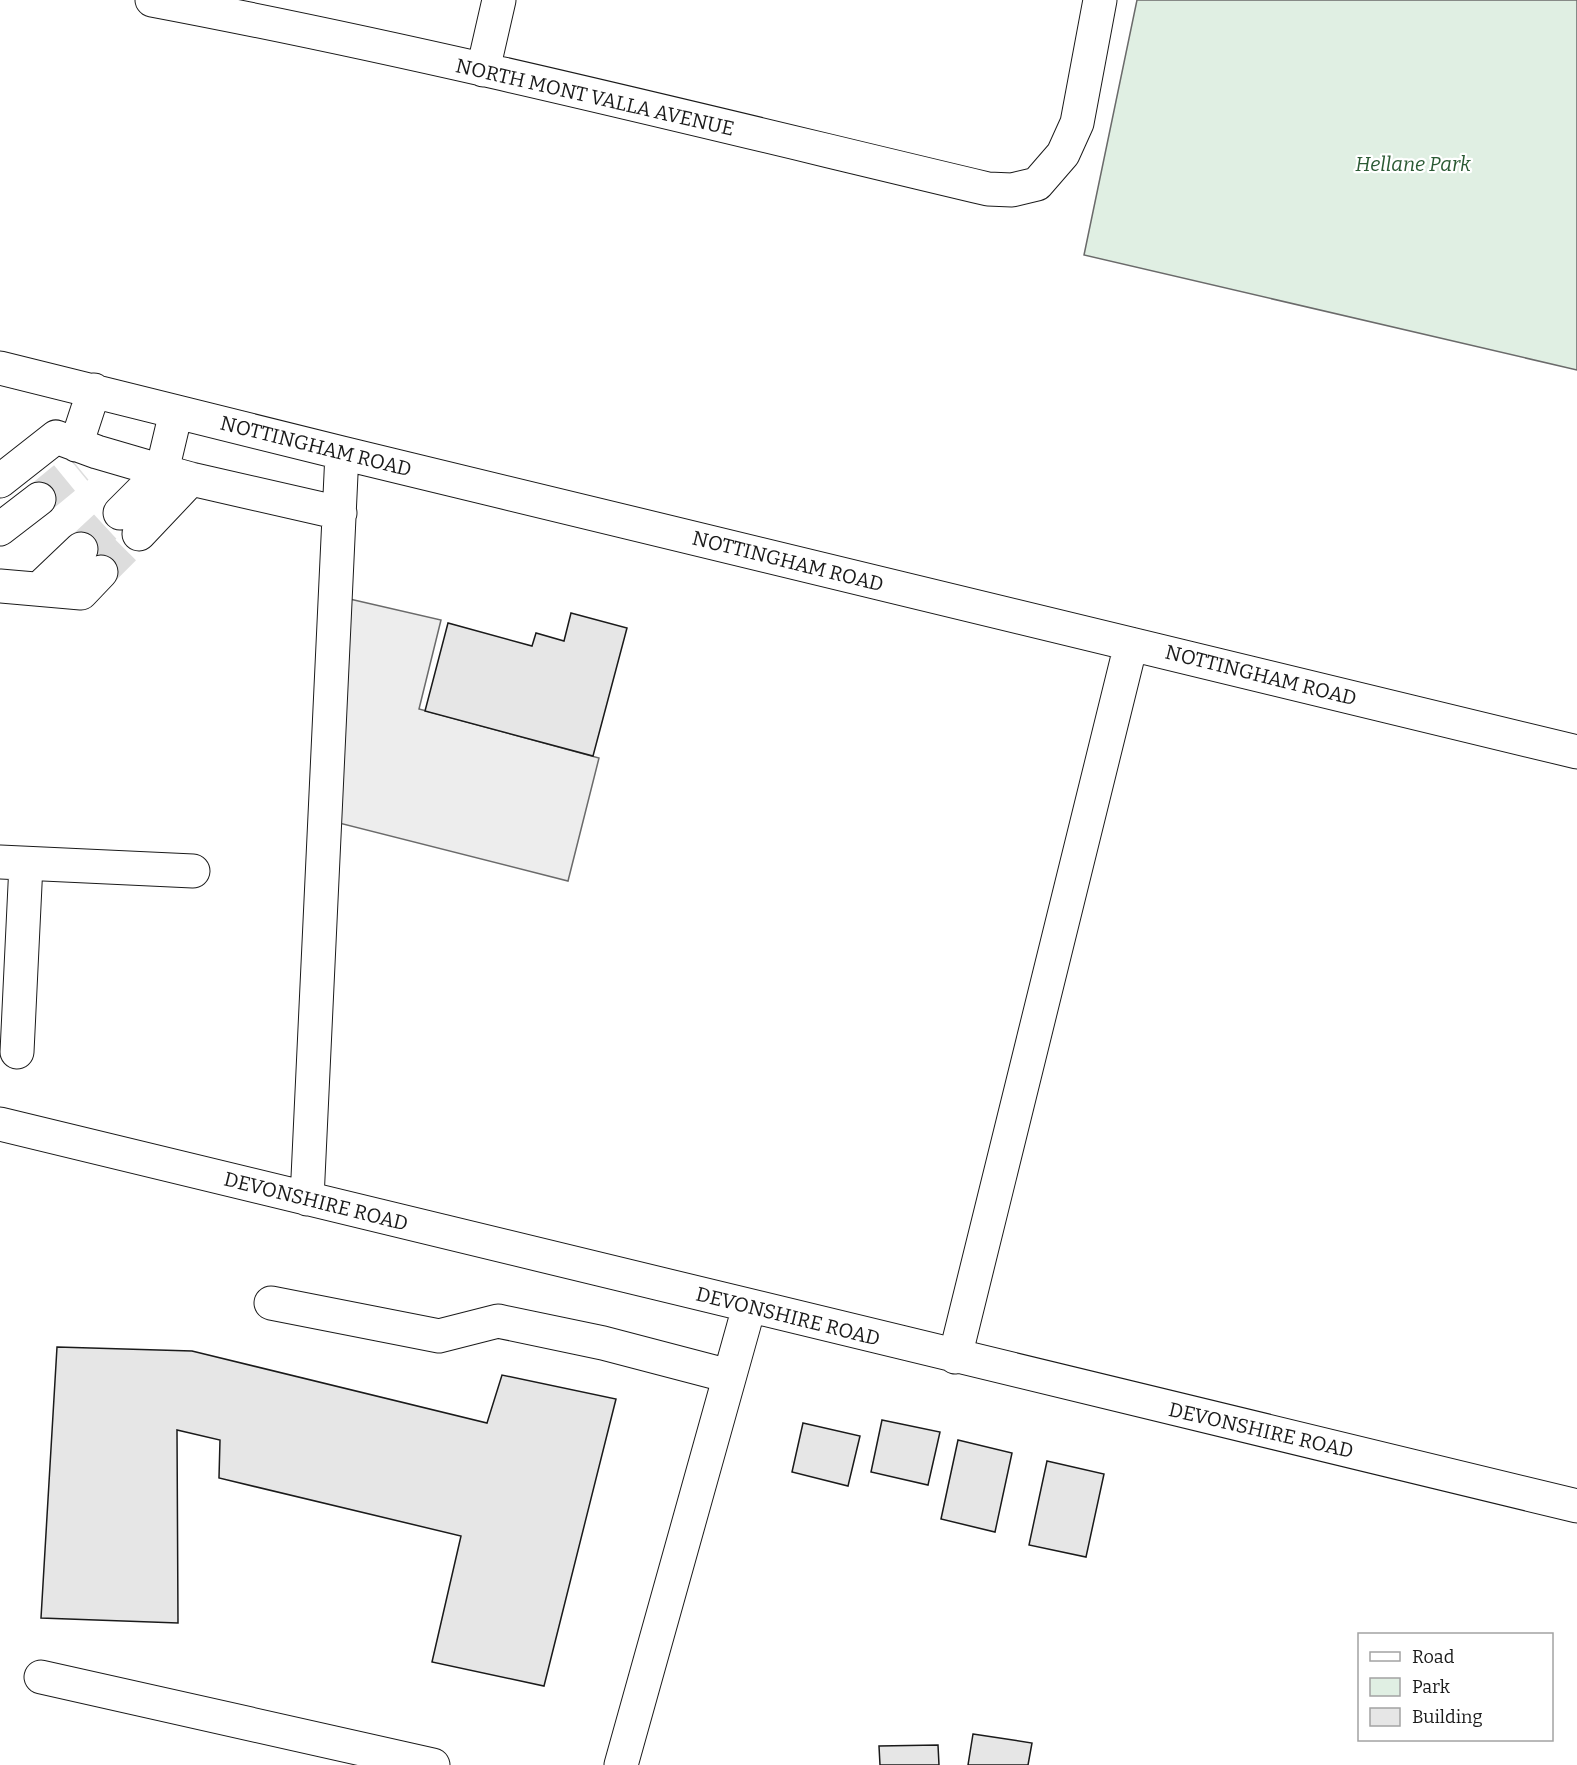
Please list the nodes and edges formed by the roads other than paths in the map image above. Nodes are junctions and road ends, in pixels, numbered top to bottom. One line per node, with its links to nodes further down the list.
1 (152, 0): 4 (street, NORTH MONT VALLA AVENUE)
2 (500, 0): 5 (street)
3 (1100, 0): 5 (street, NORTH MONT VALLA AVENUE)
4 (261, 10): 5 (street, NORTH MONT VALLA AVENUE)
5 (483, 70)
6 (0, 368): 7 (street, NOTTINGHAM ROAD)
7 (94, 390): 8 (street, NOTTINGHAM ROAD); 10 (street)
8 (176, 412): 9 (street, NOTTINGHAM ROAD); 11 (street)
9 (342, 453): 14 (street); 19 (street, NOTTINGHAM ROAD)
10 (84, 454): 11 (street); 12 (street)
11 (177, 475): 14 (street); 15 (street)
12 (0, 481)
13 (39, 499): 16 (street)
14 (340, 513): 25 (street)
15 (129, 524)
16 (0, 530)
17 (91, 561): 18 (street)
18 (0, 586)
19 (1131, 644): 20 (street, NOTTINGHAM ROAD); 28 (street)
20 (1577, 752)
21 (13, 863): 22 (street); 23 (street)
22 (193, 871)
23 (16, 1052)
24 (0, 1124): 25 (street, DEVONSHIRE ROAD)
25 (308, 1199): 27 (street, DEVONSHIRE ROAD)
26 (271, 1303): 29 (street)
27 (749, 1306): 28 (street, DEVONSHIRE ROAD); 29 (street)
28 (955, 1357): 30 (street, DEVONSHIRE ROAD)
29 (729, 1376): 33 (street)
30 (1577, 1506)
31 (41, 1677): 32 (street)
32 (433, 1765)
33 (621, 1765)

